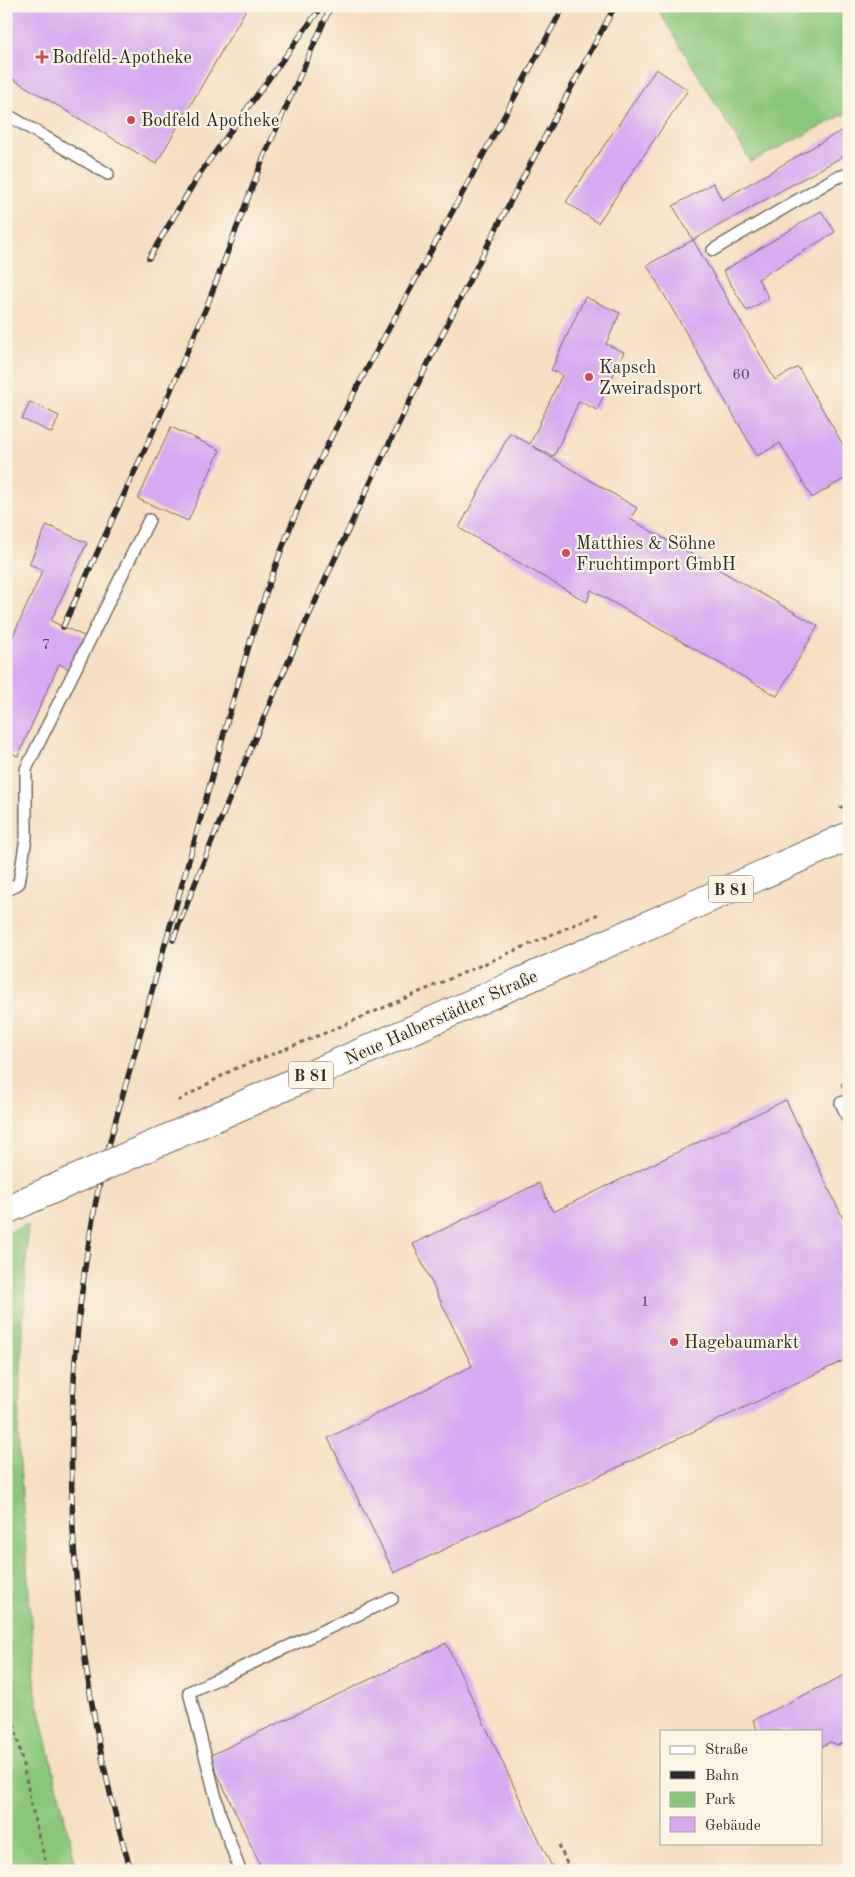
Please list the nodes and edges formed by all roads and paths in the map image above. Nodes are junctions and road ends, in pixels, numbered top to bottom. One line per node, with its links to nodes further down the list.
1 (6, 114): 2 (lane)
2 (108, 174)
3 (849, 174): 4 (lane)
4 (713, 250)
5 (149, 520): 9 (lane)
6 (849, 804): 7 (path)
7 (832, 812)
8 (849, 836): 14 (main road, Neue Halberstädter Straße / B 81, bridge)
9 (6, 891)
10 (608, 910): 12 (path)
11 (849, 1100): 13 (lane)
12 (174, 1103)
13 (849, 1121)
14 (16, 1205)
15 (392, 1599): 19 (lane)
16 (6, 1685): 18 (path)
17 (559, 1845): 20 (path)
18 (48, 1871)
19 (240, 1871)
20 (570, 1871)

